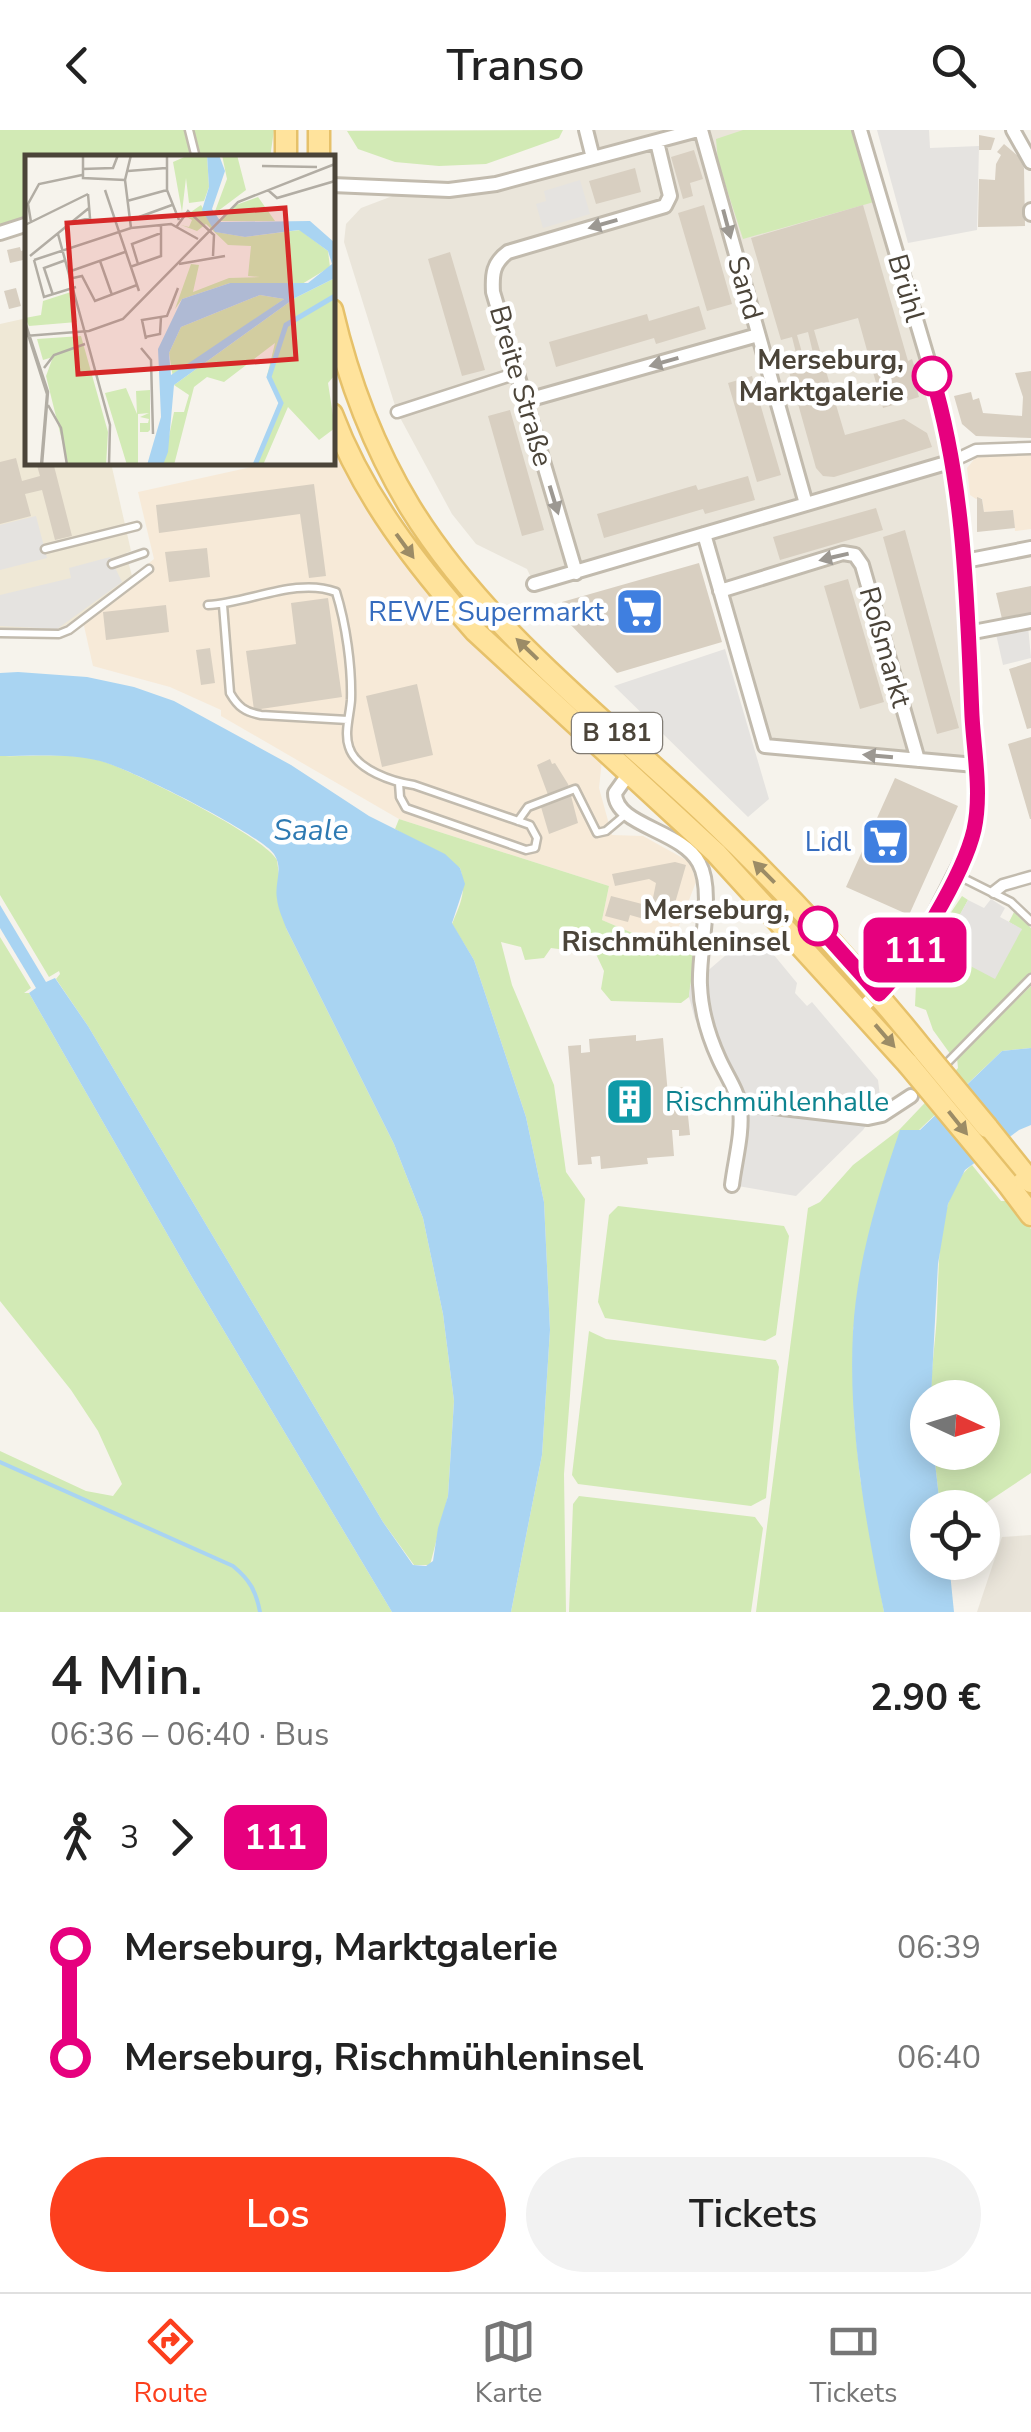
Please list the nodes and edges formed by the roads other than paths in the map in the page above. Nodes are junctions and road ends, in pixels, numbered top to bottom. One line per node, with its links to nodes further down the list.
1 (188, 130): 8 (lane)
2 (320, 130): 9 (main road)
3 (586, 130): 10 (street)
4 (700, 130): 7 (street); 16 (street, Sand, one-way to 16)
5 (860, 130): 22 (street, Brühl)
6 (1012, 130): 11 (street)
7 (657, 142): 10 (street); 17 (street, Breite Straße, one-way to 17)
8 (195, 155)
9 (319, 155)
10 (594, 158): 12 (street)
11 (1031, 162)
12 (335, 185)
13 (25, 225): 14 (street)
14 (0, 233)
15 (335, 321): 52 (main road, B 181, one-way to 15)
16 (758, 335): 18 (street, one-way to 18); 23 (street, Sand)
17 (517, 373): 18 (street, Breite Straße); 19 (street)
18 (524, 401): 32 (street, Breite Straße, one-way to 32)
19 (397, 412)
20 (335, 421): 43 (main road, B 181, one-way to 43)
21 (1031, 448): 22 (street)
22 (953, 461): 23 (street); 29 (street, Brühl)
23 (806, 504): 25 (street)
24 (138, 526): 27 (lane)
25 (704, 534): 32 (street); 34 (street)
26 (1031, 548): 29 (street)
27 (45, 549)
28 (144, 553): 30 (lane)
29 (964, 561): 39 (street, Brühl)
30 (112, 564)
31 (149, 569): 38 (lane)
32 (576, 572): 33 (street)
33 (534, 584)
34 (720, 591): 41 (street, one-way to 34); 41 (street, Roßmarkt, one-way to 34)
35 (222, 604): 36 (lane); 40 (lane); 40 (lane)
36 (208, 605)
37 (1031, 620): 39 (street)
38 (0, 633)
39 (968, 633): 42 (street, Brühl)
40 (348, 720): 44 (lane)
41 (918, 760): 42 (street)
42 (975, 765): 47 (street, Brühl)
43 (630, 772): 45 (street); 53 (main road, B 181)
44 (400, 783): 46 (lane); 46 (lane)
45 (625, 815): 46 (lane); 58 (street)
46 (518, 821)
47 (955, 874): 49 (lane); 52 (street, Brühl)
48 (1031, 877): 49 (street)
49 (994, 892): 50 (lane)
50 (1031, 921)
51 (1031, 978): 55 (lane)
52 (879, 994): 53 (street, Brühl); 54 (main road, B 181)
53 (861, 1008): 54 (main road, B 181, one-way to 54)
54 (916, 1058): 59 (main road, B 181, bridge)
55 (939, 1070)
56 (925, 1084): 57 (lane)
57 (911, 1096): 58 (street)
58 (739, 1103): 60 (street)
59 (1020, 1179): 61 (main road, B 181)
60 (732, 1185)
61 (1031, 1215)

